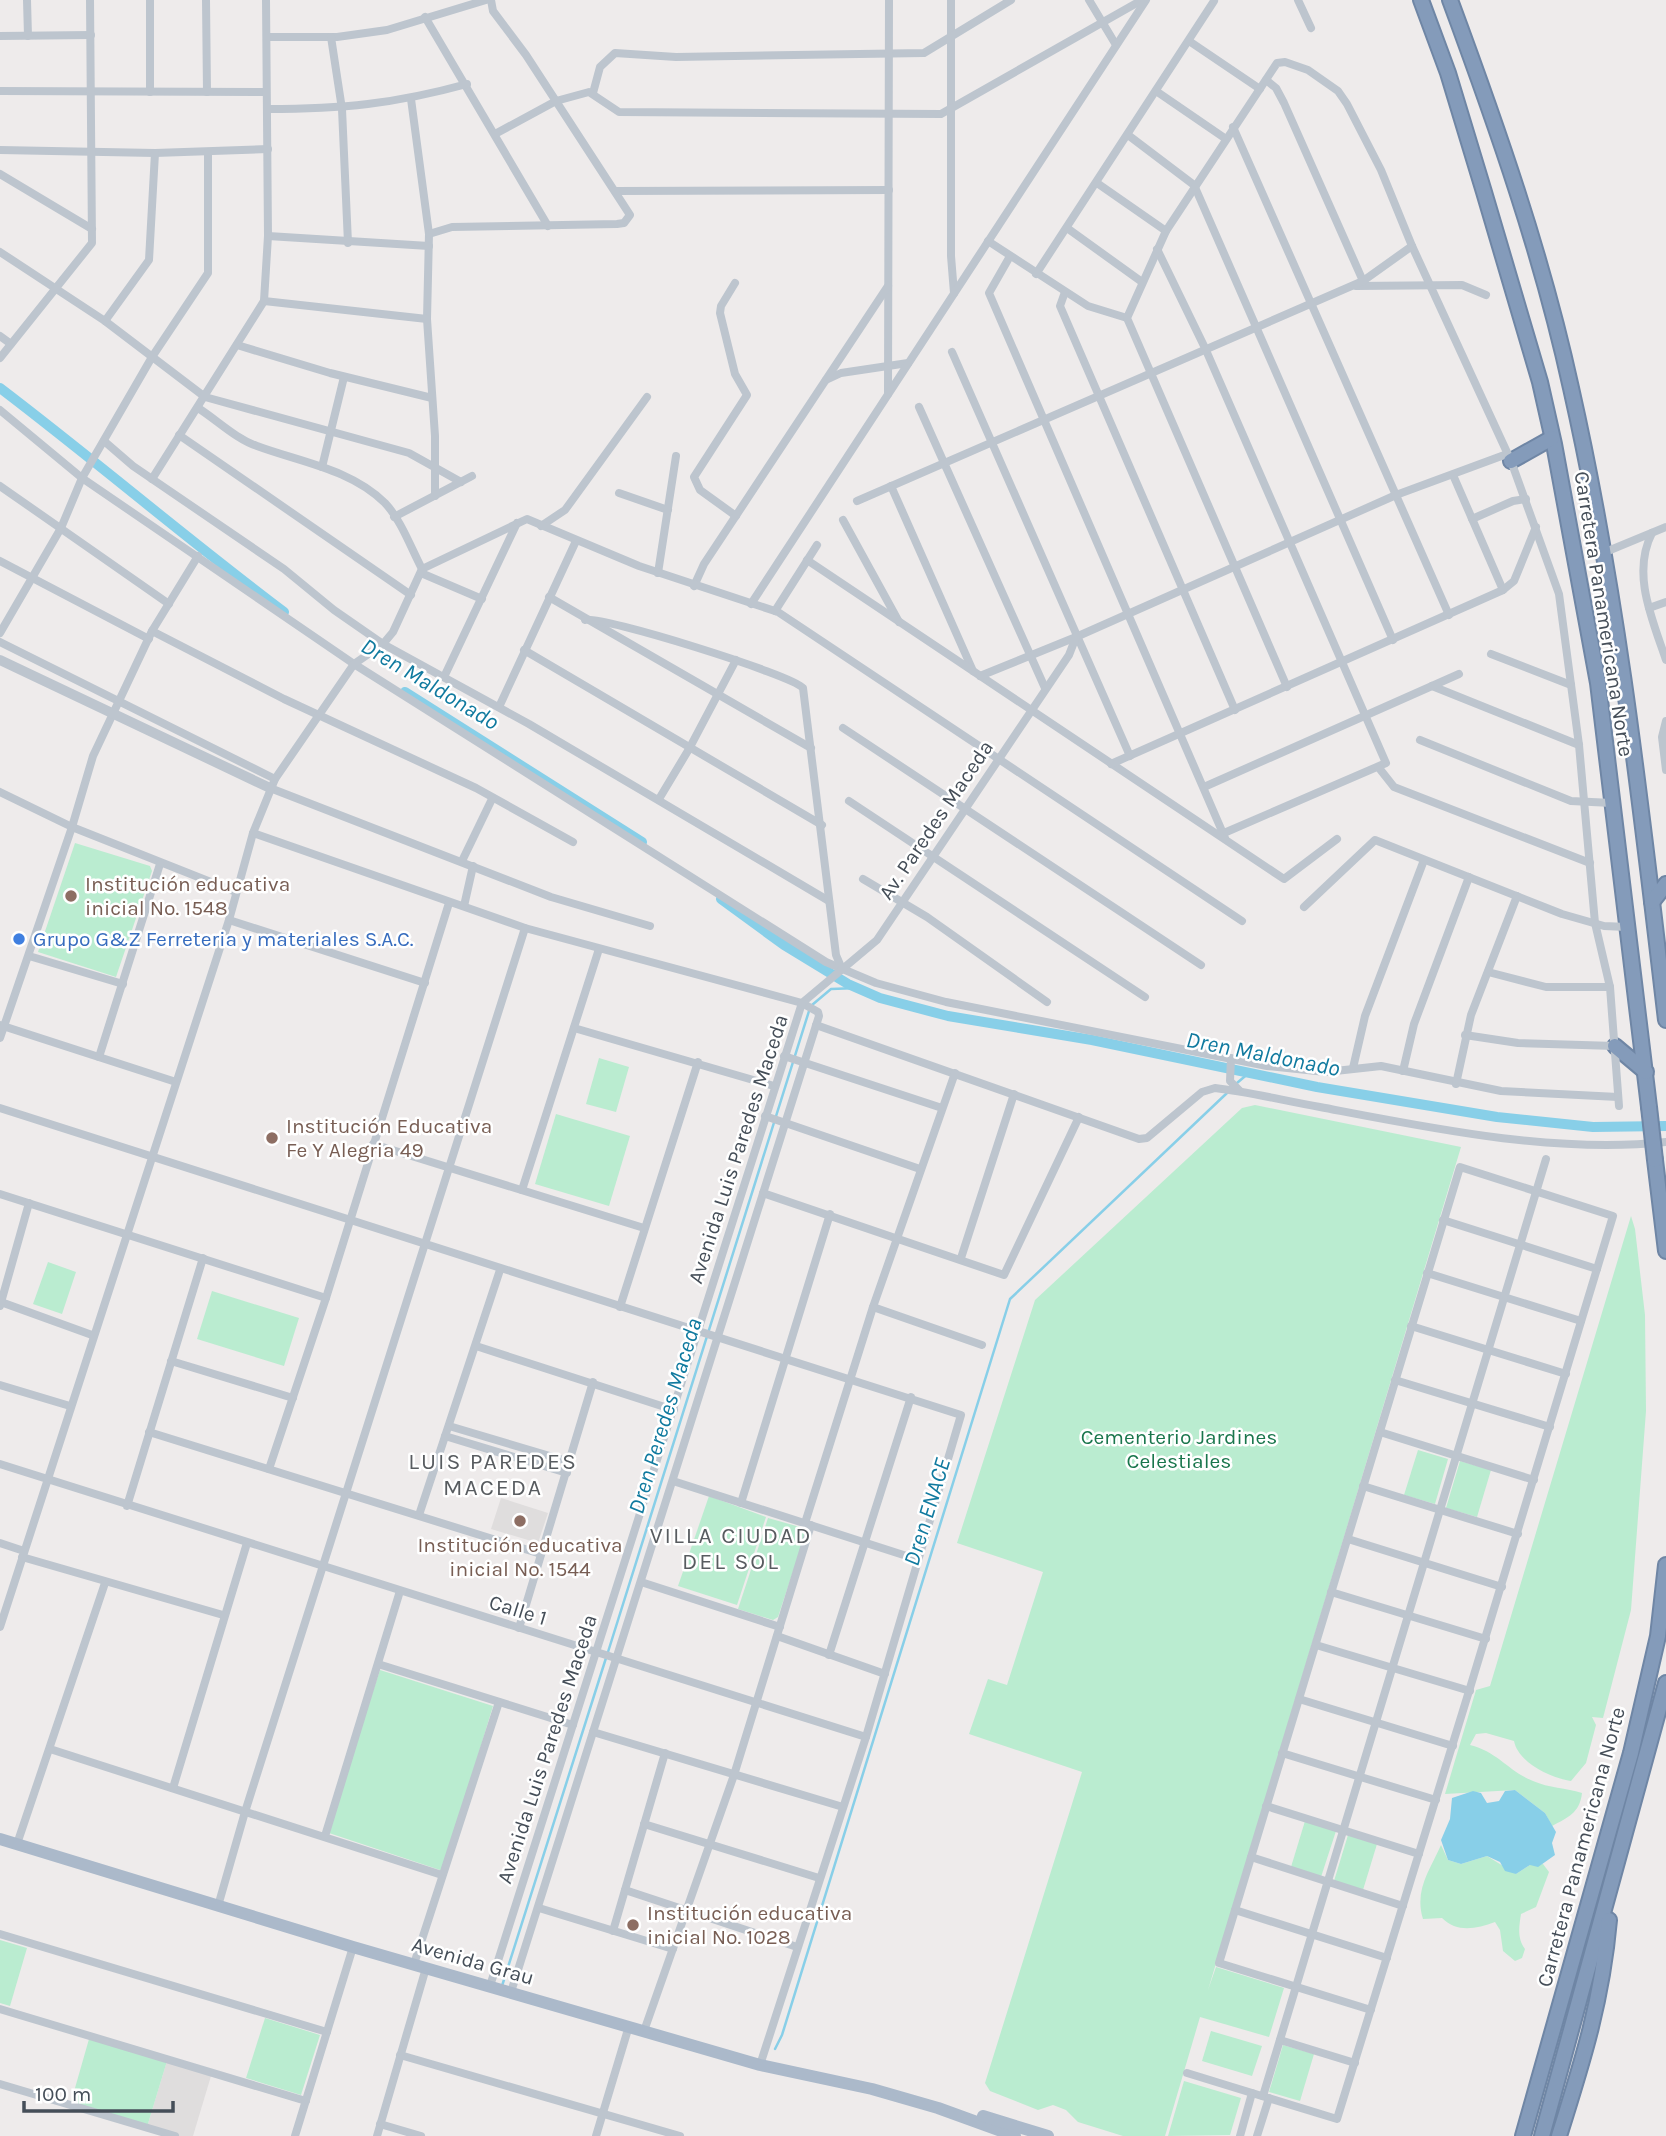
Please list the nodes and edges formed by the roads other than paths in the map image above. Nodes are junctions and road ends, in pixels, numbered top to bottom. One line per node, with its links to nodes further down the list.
1 (27, 0): 21 (street)
2 (90, 0): 19 (street)
3 (150, 0): 34 (street)
4 (206, 0): 35 (street)
5 (266, 0): 23 (street)
6 (489, 0): 16 (street); 39 (street)
7 (889, 0): 27 (street)
8 (951, 0): 22 (street)
9 (1011, 0): 22 (street)
10 (1089, 0): 17 (street)
11 (1144, 0): 17 (street); 26 (street)
12 (1298, 0): 18 (street)
13 (1421, 0): 111 (highway, Carretera Panamericana Norte)
14 (1450, 0): 146 (highway, Carretera Panamericana Norte)
15 (1214, 1): 25 (street)
16 (425, 18): 24 (street); 29 (street)
17 (1103, 23): 26 (street); 42 (street)
18 (1311, 28)
19 (91, 35): 21 (street); 32 (street)
20 (0, 36): 21 (street)
21 (27, 36)
22 (952, 36): 27 (street); 42 (street)
23 (267, 37): 24 (street); 36 (street)
24 (331, 37): 41 (street)
25 (1189, 41): 30 (street); 33 (street)
26 (1116, 45): 64 (street)
27 (888, 55): 37 (street); 43 (street)
28 (1266, 80): 30 (street); 67 (street); 72 (street)
29 (467, 84): 38 (street); 45 (street)
30 (1260, 89): 44 (street)
31 (0, 91): 32 (street)
32 (92, 91): 34 (street); 50 (street)
33 (1156, 91): 46 (street); 47 (street)
34 (150, 92): 35 (street)
35 (207, 92): 36 (street)
36 (266, 92): 40 (street)
37 (593, 93): 39 (street); 43 (street)
38 (411, 99): 41 (street); 62 (street)
39 (556, 101): 45 (street); 57 (street)
40 (267, 109): 41 (street); 48 (street)
41 (342, 109): 65 (street)
42 (950, 110): 43 (street); 80 (street)
43 (888, 114): 56 (street)
44 (1233, 127): 47 (street); 83 (street)
45 (495, 134): 58 (street)
46 (1128, 135): 54 (street); 55 (street)
47 (1226, 139): 55 (street)
48 (268, 149): 51 (street); 63 (street)
49 (0, 150): 50 (street)
50 (92, 152): 52 (street); 60 (street)
51 (208, 152): 52 (street); 93 (street)
52 (155, 153): 86 (street)
53 (0, 174): 60 (street)
54 (1097, 183): 59 (street); 61 (street)
55 (1194, 185): 61 (street); 87 (street)
56 (888, 190): 57 (street); 75 (street)
57 (616, 191): 58 (street)
58 (548, 226): 62 (street)
59 (1066, 228): 71 (street); 73 (street)
60 (92, 229): 78 (street)
61 (1166, 230): 68 (street)
62 (429, 234): 66 (street)
63 (268, 236): 65 (street); 82 (street)
64 (988, 242): 70 (street); 80 (street)
65 (348, 243): 66 (street)
66 (429, 246): 84 (street)
67 (1412, 246): 72 (street); 77 (street)
68 (1157, 249): 73 (street); 91 (street)
69 (0, 252): 78 (street)
70 (1009, 258): 71 (street); 108 (street)
71 (1036, 274): 79 (street)
72 (1363, 281): 76 (street)
73 (1142, 282): 85 (street)
74 (734, 284): 132 (street)
75 (889, 284): 96 (street); 99 (street)
76 (1349, 286): 77 (street); 83 (street)
77 (1431, 286): 81 (street); 115 (street)
78 (57, 289): 86 (street); 89 (street)
79 (1065, 292): 85 (street); 101 (street)
80 (954, 293): 95 (street)
81 (1486, 295)
82 (264, 301): 84 (street); 90 (street)
83 (1310, 302): 87 (street); 127 (street)
84 (428, 318): 104 (street)
85 (1127, 318): 97 (street)
86 (105, 321): 93 (street)
87 (1256, 326): 91 (street); 134 (street)
88 (0, 335): 89 (street)
89 (11, 344): 94 (street)
90 (237, 345): 98 (street); 102 (street)
91 (1205, 348): 97 (street); 144 (street)
92 (952, 352): 113 (street)
93 (152, 357): 102 (street); 112 (street)
94 (0, 358)
95 (908, 363): 96 (street); 100 (street)
96 (888, 366): 99 (street); 100 (street)
97 (1151, 372): 101 (street); 150 (street)
98 (344, 377): 104 (street); 109 (street)
99 (826, 380): 132 (street)
100 (888, 394): 162 (street)
101 (1097, 395): 108 (street); 155 (street)
102 (205, 397): 106 (street); 109 (street)
103 (647, 397): 138 (street)
104 (432, 398): 117 (street)
105 (919, 407): 116 (street)
106 (198, 408): 110 (street); 118 (street)
107 (0, 410): 121 (street)
108 (1045, 418): 113 (street); 165 (street)
109 (331, 430): 117 (street); 118 (street)
110 (179, 435): 122 (street); 157 (street)
111 (1552, 438): 115 (highway); 216 (highway, Carretera Panamericana Norte)
112 (104, 441): 121 (street); 122 (street)
113 (993, 441): 116 (street); 171 (street)
114 (676, 456): 131 (street)
115 (1509, 457): 119 (street); 129 (street)
116 (944, 463): 125 (street); 177 (street)
117 (434, 464): 123 (street); 128 (street)
118 (322, 467): 133 (street)
119 (1453, 475): 127 (street); 135 (street)
120 (472, 476): 123 (street)
121 (82, 478): 141 (street); 147 (street)
122 (152, 479): 174 (street)
123 (461, 482): 128 (street)
124 (0, 486): 141 (street)
125 (891, 486): 130 (street); 183 (street)
126 (620, 493): 131 (street)
127 (1396, 495): 134 (street); 166 (street)
128 (435, 496): 133 (street)
129 (1526, 499): 135 (street); 139 (street)
130 (858, 500)
131 (668, 510): 152 (street)
132 (736, 516): 154 (street)
133 (394, 517): 151 (street)
134 (1343, 519): 144 (street); 172 (street)
135 (1472, 519): 156 (street)
136 (843, 520): 168 (street)
137 (517, 523): 138 (street); 151 (street); 159 (street)
138 (541, 526): 143 (street)
139 (1536, 527): 156 (street); 186 (street)
140 (1666, 527): 142 (street)
141 (61, 528): 153 (street); 161 (street)
142 (1651, 533): 146 (street); 163 (street)
143 (576, 541): 152 (street); 158 (street)
144 (1288, 543): 150 (street); 181 (street)
145 (817, 545): 148 (street)
146 (1603, 553): 237 (highway, Carretera Panamericana Norte)
147 (198, 556): 161 (street); 182 (street)
148 (807, 560): 164 (street); 168 (street)
149 (0, 561): 153 (street)
150 (1233, 567): 155 (street); 188 (street)
151 (421, 571): 157 (street); 159 (street)
152 (657, 573): 154 (street)
153 (33, 577): 169 (street); 170 (street)
154 (694, 586): 162 (street)
155 (1180, 590): 165 (street); 194 (street)
156 (1503, 590): 166 (street)
157 (411, 595): 174 (street)
158 (549, 597): 167 (street); 175 (street)
159 (482, 599): 185 (street)
160 (1666, 602): 163 (street)
161 (169, 604): 170 (street)
162 (751, 604): 164 (street)
163 (1649, 608): 180 (street)
164 (775, 611): 206 (street)
165 (1127, 613): 171 (street); 200 (street)
166 (1449, 615): 172 (street)
167 (585, 620): 179 (street); 190 (street)
168 (900, 623): 183 (street)
169 (0, 633)
170 (150, 635): 191 (street); 196 (street)
171 (1076, 637): 177 (street); 189 (street, Av. Paredes Maceda); 205 (street)
172 (1393, 639): 181 (street)
173 (0, 642): 191 (street)
174 (383, 644): 182 (street); 185 (street)
175 (524, 650): 192 (street); 204 (street)
176 (1491, 654): 186 (street)
177 (1030, 655): 183 (street); 189 (street)
178 (0, 660): 195 (street)
179 (736, 660): 190 (street); 203 (street)
180 (1666, 660)
181 (1342, 662): 188 (street); 197 (street)
182 (354, 664): 196 (street); 251 (street)
183 (976, 673): 193 (street)
184 (1459, 674): 187 (street)
185 (444, 677): 192 (street)
186 (1571, 685): 202 (street)
187 (1432, 686): 197 (street); 202 (street)
188 (1287, 687): 194 (street)
189 (1045, 688): 193 (street, Av. Paredes Maceda)
190 (719, 695): 203 (street); 204 (street)
191 (118, 701): 195 (street); 210 (street)
192 (499, 707): 214 (street)
193 (1030, 710): 206 (street, Av. Paredes Maceda); 207 (street)
194 (1235, 710): 200 (street)
195 (112, 713): 210 (street); 220 (street)
196 (318, 715): 210 (street); 213 (street)
197 (1365, 716): 208 (street); 211 (street)
198 (1666, 722): 209 (street)
199 (843, 728): 218 (street)
200 (1180, 734): 205 (street); 211 (street)
201 (1420, 740): 217 (street)
202 (1579, 745): 217 (street)
203 (811, 748): 219 (street)
204 (689, 749): 214 (street); 219 (street)
205 (1130, 756): 207 (street)
206 (997, 759): 218 (street, Av. Paredes Maceda); 243 (street)
207 (1111, 764): 222 (street)
208 (1379, 768): 222 (street); 228 (street)
209 (1666, 770)
210 (273, 783): 221 (street); 227 (street)
211 (1204, 787): 222 (street)
212 (0, 792): 220 (street)
213 (492, 799): 224 (street); 227 (street)
214 (659, 799): 236 (street)
215 (849, 801): 225 (street)
216 (1612, 803): 217 (street); 246 (highway, Carretera Panamericana Norte)
217 (1585, 804): 228 (street)
218 (964, 807): 225 (street, Av. Paredes Maceda); 250 (street)
219 (822, 825): 236 (street)
220 (72, 827): 229 (street); 249 (street)
221 (253, 833): 234 (street); 238 (street)
222 (1225, 837): 223 (street)
223 (1337, 839)
224 (573, 842)
225 (933, 856): 239 (street, Av. Paredes Maceda); 256 (street)
226 (1424, 860): 231 (street); 241 (street); 271 (street)
227 (462, 861): 230 (street)
228 (1590, 863): 244 (street)
229 (160, 864): 234 (street); 254 (street)
230 (473, 866): 240 (street); 245 (street)
231 (1469, 877): 235 (street); 272 (street)
232 (863, 879): 239 (street)
233 (1666, 884): 237 (highway)
234 (236, 892): 242 (street)
235 (1517, 896): 244 (street); 252 (street)
236 (829, 901): 251 (street)
237 (1652, 902): 259 (highway, Carretera Panamericana Norte)
238 (449, 903): 240 (street); 253 (street)
239 (902, 903): 251 (street, Av. Paredes Maceda); 257 (street)
240 (464, 906): 247 (street)
241 (1304, 907)
242 (229, 920): 253 (street); 275 (street)
243 (1242, 921)
244 (1595, 923): 246 (street); 255 (street)
245 (650, 926)
246 (1627, 927): 273 (highway, Carretera Panamericana Norte)
247 (525, 928): 248 (street); 289 (street)
248 (599, 949): 258 (street); 262 (street)
249 (29, 956): 254 (street); 261 (street)
250 (1201, 965)
251 (842, 968): 258 (street, Av. Paredes Maceda); 268 (street)
252 (1488, 972): 255 (street); 263 (street)
253 (425, 983): 286 (street)
254 (123, 984): 267 (street)
255 (1610, 987): 265 (street)
256 (1145, 997)
257 (1047, 1002)
258 (802, 1003): 260 (street); 266 (street, Avenida Luis Paredes Maceda)
259 (1666, 1020)
260 (817, 1025): 270 (street, Avenida Luis Paredes Maceda); 274 (street)
261 (2, 1026): 264 (street); 267 (street)
262 (573, 1028): 269 (street); 291 (street)
263 (1465, 1035): 265 (street); 276 (street)
264 (0, 1038)
265 (1615, 1046): 273 (highway); 276 (street)
266 (784, 1056): 270 (street); 277 (street, Avenida Luis Paredes Maceda)
267 (99, 1057): 275 (street)
268 (1231, 1058): 271 (street); 278 (street)
269 (698, 1062): 277 (street); 299 (street)
270 (805, 1063): 281 (street); 284 (street, Avenida Luis Paredes Maceda)
271 (1353, 1068): 272 (street)
272 (1403, 1071): 276 (street)
273 (1646, 1072): 304 (highway, Carretera Panamericana Norte, bridge)
274 (955, 1073): 279 (street); 281 (street)
275 (176, 1082): 287 (street)
276 (1456, 1084)
277 (774, 1086): 282 (street, Avenida Luis Paredes Maceda)
278 (1240, 1091): 283 (street); 285 (street)
279 (1014, 1094): 283 (street); 306 (street)
280 (0, 1108): 287 (street)
281 (942, 1108): 290 (street)
282 (765, 1116): 284 (street); 317 (street, Avenida Luis Paredes Maceda)
283 (1079, 1117): 306 (street)
284 (786, 1123): 290 (street); 293 (street, Avenida Luis Paredes Maceda)
285 (1666, 1142)
286 (373, 1144): 289 (street); 298 (street)
287 (153, 1157): 298 (street); 300 (street)
288 (1546, 1159): 292 (street)
289 (448, 1167): 291 (street); 303 (street)
290 (920, 1169): 301 (street)
291 (523, 1190): 299 (street)
292 (1537, 1191): 297 (street); 302 (street); 307 (street)
293 (763, 1193): 296 (street); 319 (street, Avenida Luis Paredes Maceda)
294 (0, 1194): 295 (street)
295 (29, 1203): 300 (street); 312 (street)
296 (830, 1214): 301 (street); 323 (street)
297 (1443, 1220): 302 (street); 309 (street)
298 (348, 1221): 303 (street); 311 (street)
299 (644, 1228): 313 (street)
300 (125, 1234): 305 (street); 318 (street)
301 (897, 1237): 306 (street); 314 (street)
302 (1521, 1244): 307 (street); 310 (street)
303 (424, 1245): 308 (street); 349 (street)
304 (1666, 1251)
305 (202, 1258): 311 (street); 324 (street)
306 (961, 1258)
307 (1597, 1269): 315 (street)
308 (500, 1270): 313 (street); 321 (street)
309 (1427, 1273): 310 (street); 316 (street)
310 (1505, 1297): 315 (street); 322 (street)
311 (326, 1298): 331 (street)
312 (1, 1304): 318 (street)
313 (620, 1307): 317 (street)
314 (873, 1307): 320 (street); 326 (street)
315 (1581, 1321): 325 (street)
316 (1411, 1326): 322 (street); 327 (street)
317 (698, 1332): 319 (street); 334 (street, Avenida Luis Paredes Maceda)
318 (92, 1335): 333 (street)
319 (718, 1338): 323 (street); 347 (street, Avenida Luis Paredes Maceda)
320 (982, 1345)
321 (476, 1346): 328 (street); 335 (street)
322 (1489, 1350): 325 (street); 332 (street)
323 (785, 1359): 326 (street); 350 (street)
324 (172, 1361): 331 (street); 337 (street)
325 (1566, 1374): 336 (street)
326 (851, 1377): 330 (street); 354 (street)
327 (1395, 1380): 332 (street); 338 (street)
328 (593, 1382): 334 (street); 341 (street)
329 (0, 1385): 333 (street)
330 (911, 1397): 357 (street); 362 (street)
331 (293, 1398): 343 (street)
332 (1473, 1403): 336 (street); 340 (street)
333 (70, 1406): 345 (street)
334 (674, 1410): 380 (street, Avenida Luis Paredes Maceda)
335 (449, 1426): 339 (street); 341 (street)
336 (1550, 1427): 346 (street)
337 (149, 1432): 343 (street); 351 (street)
338 (1380, 1432): 340 (street); 348 (street)
339 (445, 1436): 344 (street); 353 (street)
340 (1457, 1456): 346 (street); 352 (street)
341 (570, 1462): 344 (street)
342 (0, 1464): 345 (street, Calle 1)
343 (269, 1469): 349 (street)
344 (567, 1474): 361 (street)
345 (47, 1478): 351 (street, Calle 1); 360 (street)
346 (1534, 1480): 355 (street)
347 (673, 1481): 350 (street); 366 (street, Avenida Luis Paredes Maceda)
348 (1363, 1486): 352 (street); 356 (street)
349 (345, 1494): 353 (street); 365 (street)
350 (741, 1503): 354 (street)
351 (127, 1506): 359 (street, Calle 1)
352 (1440, 1510): 355 (street); 363 (street)
353 (419, 1515): 361 (street)
354 (808, 1524): 357 (street); 375 (street)
355 (1518, 1534): 368 (street)
356 (1348, 1539): 363 (street); 370 (street)
357 (865, 1541): 362 (street); 381 (street)
358 (0, 1543): 360 (street)
359 (247, 1544): 365 (street, Calle 1); 372 (street)
360 (23, 1554): 367 (street); 371 (street)
361 (541, 1554): 376 (street)
362 (916, 1559): 385 (street)
363 (1424, 1563): 368 (street); 373 (street)
364 (1666, 1565): 462 (highway, Carretera Panamericana Norte)
365 (323, 1567): 369 (street, Calle 1); 405 (street)
366 (641, 1582): 375 (street); 382 (street, Avenida Luis Paredes Maceda)
367 (104, 1583): 372 (street); 396 (street)
368 (1502, 1587): 378 (street)
369 (400, 1591): 376 (street, Calle 1); 383 (street)
370 (1331, 1592): 373 (street); 379 (street)
371 (4, 1601): 374 (street)
372 (223, 1615): 401 (street)
373 (1408, 1616): 378 (street); 384 (street)
374 (0, 1627)
375 (780, 1627): 377 (street)
376 (519, 1628): 380 (street, Calle 1)
377 (777, 1636): 381 (street); 390 (street)
378 (1486, 1639): 387 (street)
379 (1316, 1645): 384 (street); 388 (street)
380 (597, 1653): 382 (street, Calle 1); 392 (street, Avenida Luis Paredes Maceda)
381 (829, 1655): 385 (street)
382 (616, 1659): 390 (street, Calle 1); 393 (street, Avenida Luis Paredes Maceda)
383 (377, 1664): 389 (street); 408 (street)
384 (1392, 1668): 387 (street); 391 (street)
385 (885, 1674): 394 (street)
386 (1666, 1683): 417 (highway, Carretera Panamericana Norte)
387 (1470, 1691): 395 (street)
388 (1299, 1699): 391 (street); 398 (street)
389 (499, 1702): 392 (street); 414 (street)
390 (758, 1703): 394 (street, Calle 1); 399 (street)
391 (1376, 1723): 395 (street); 400 (street)
392 (573, 1725): 432 (street, Avenida Luis Paredes Maceda)
393 (593, 1732): 397 (street); 421 (street, Avenida Luis Paredes Maceda)
394 (866, 1737): 404 (street)
395 (1453, 1746): 402 (street)
396 (50, 1749): 401 (street); 410 (street)
397 (665, 1753): 399 (street); 406 (street)
398 (1282, 1754): 400 (street); 403 (street)
399 (734, 1775): 404 (street); 411 (street)
400 (1359, 1777): 402 (street); 407 (street)
401 (173, 1788): 405 (street)
402 (1436, 1800): 412 (street)
403 (1266, 1806): 407 (street); 413 (street)
404 (843, 1807): 415 (street)
405 (245, 1812): 408 (street); 419 (street)
406 (644, 1824): 411 (street); 418 (street)
407 (1343, 1830): 412 (street); 416 (street)
408 (325, 1836): 414 (street)
409 (0, 1839): 410 (main road, Avenida Grau)
410 (17, 1844): 419 (main road, Avenida Grau)
411 (710, 1844): 415 (street); 423 (street)
412 (1419, 1854): 420 (street)
413 (1251, 1857): 416 (street); 422 (street)
414 (442, 1875): 431 (street)
415 (820, 1878): 428 (street)
416 (1328, 1881): 420 (street); 426 (street)
417 (1613, 1885): 463 (highway, Carretera Panamericana Norte); 464 (highway)
418 (625, 1890): 423 (street); 424 (street)
419 (218, 1906): 427 (main road, Avenida Grau)
420 (1403, 1906): 430 (street)
421 (539, 1908): 424 (street); 434 (street, Avenida Luis Paredes Maceda)
422 (1235, 1910): 426 (street); 433 (street)
423 (687, 1911): 428 (street); 429 (street)
424 (612, 1930): 429 (street)
425 (0, 1934): 439 (street)
426 (1312, 1934): 430 (street); 433 (street)
427 (353, 1947): 431 (main road, Avenida Grau); 439 (street)
428 (797, 1948): 443 (street)
429 (673, 1949): 438 (street)
430 (1387, 1958): 436 (street)
431 (420, 1966): 432 (main road, Avenida Grau); 441 (street)
432 (490, 1986): 434 (main road, Avenida Grau)
433 (1296, 1986): 436 (street); 440 (street)
434 (511, 1992): 437 (main road, Avenida Grau)
435 (0, 2009): 448 (street)
436 (1371, 2010): 442 (street)
437 (629, 2026): 438 (main road, Avenida Grau); 450 (street)
438 (645, 2031): 443 (main road, Avenida Grau)
439 (327, 2032): 448 (street)
440 (1280, 2040): 442 (street); 447 (street)
441 (400, 2055): 450 (street); 451 (street)
442 (1354, 2063): 447 (street)
443 (760, 2064): 449 (main road, Avenida Grau)
444 (1186, 2073): 446 (street)
445 (0, 2084): 452 (street)
446 (1252, 2093): 447 (street); 460 (street)
447 (1266, 2097): 461 (street)
448 (306, 2101): 453 (street)
449 (939, 2108): 458 (main road, Avenida Grau); 459 (main road, Avenida Grau)
450 (603, 2113): 456 (street); 457 (street)
451 (380, 2124): 454 (street); 455 (street)
452 (175, 2136)
453 (295, 2136)
454 (377, 2136)
455 (421, 2136)
456 (596, 2136)
457 (679, 2136)
458 (1015, 2136)
459 (1048, 2136)
460 (1240, 2136)
461 (1257, 2136)
462 (1523, 2136)
463 (1542, 2136)
464 (1559, 2136)

